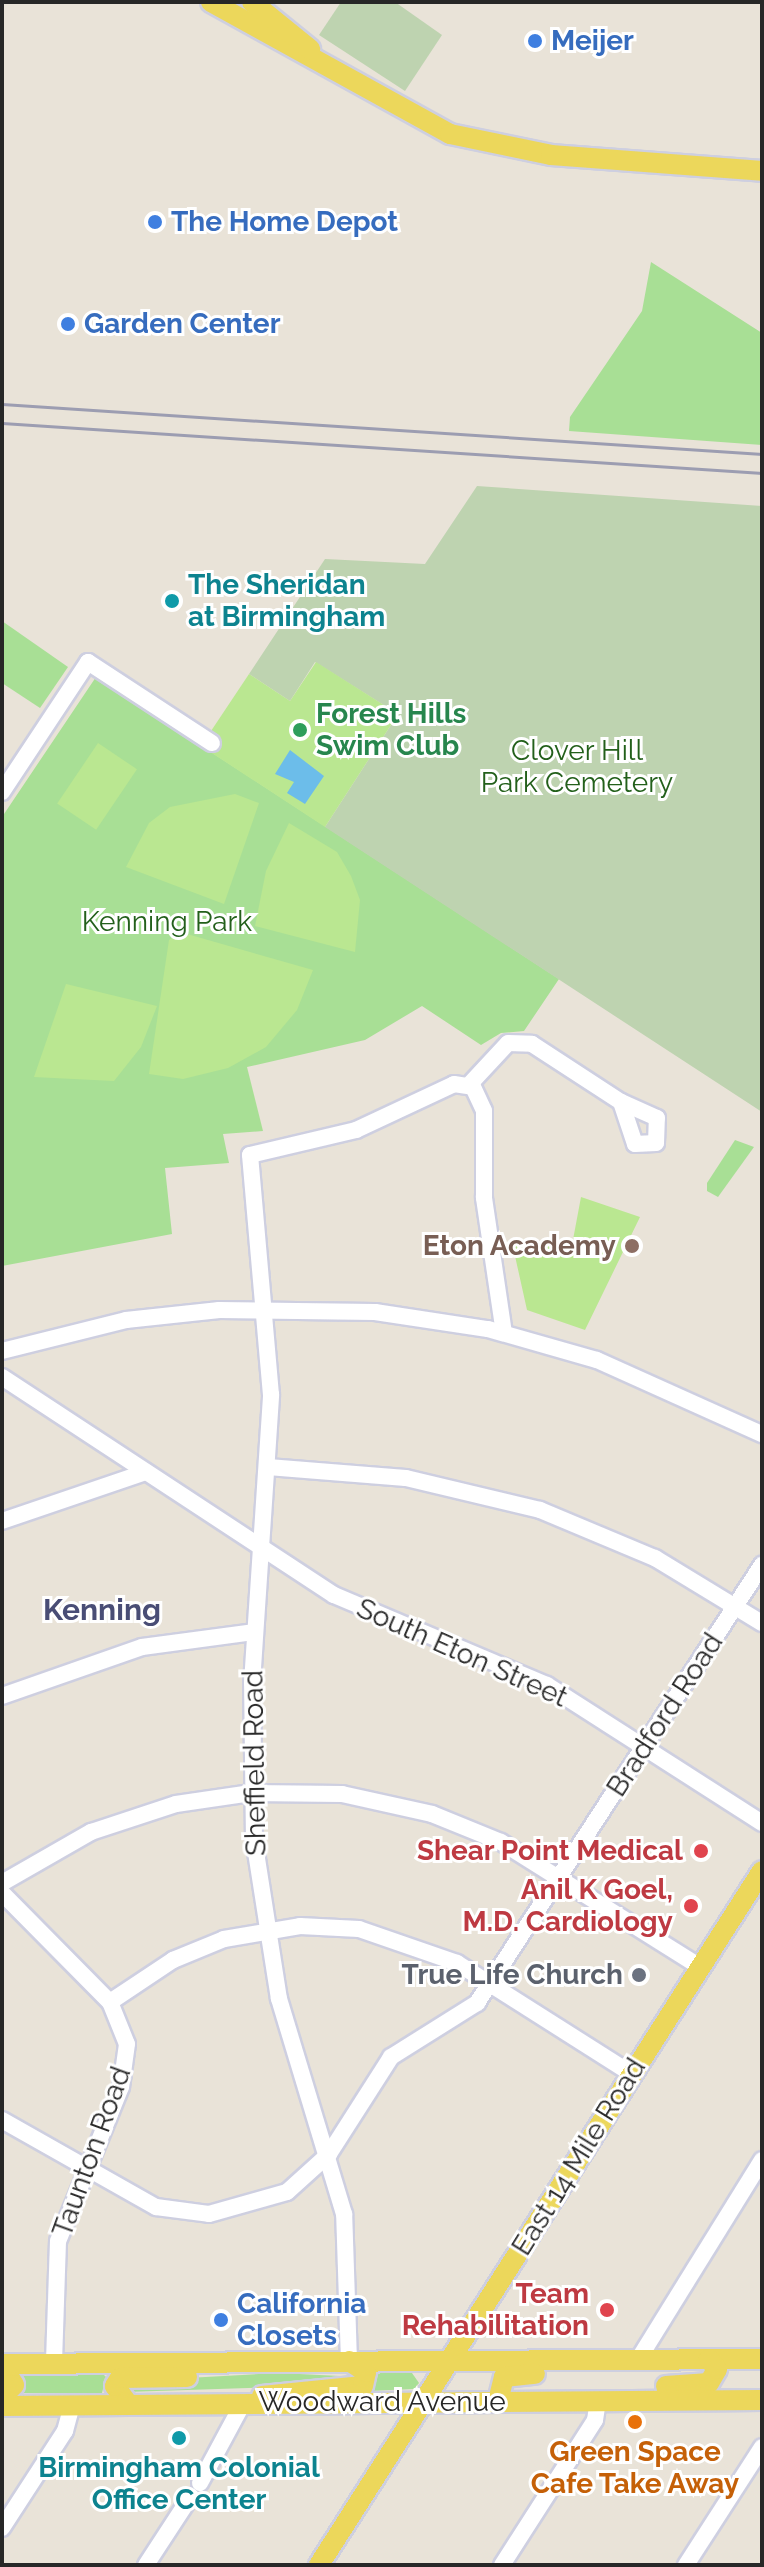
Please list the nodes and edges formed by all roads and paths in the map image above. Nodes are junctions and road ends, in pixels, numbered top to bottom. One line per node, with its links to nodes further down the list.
1 (211, 2): 3 (main road)
2 (252, 2): 3 (main road)
3 (344, 77): 4 (main road)
4 (762, 171)
5 (212, 743): 6 (street)
6 (2, 792)
7 (466, 1084): 8 (street); 9 (street, Sheffield Road); 10 (street)
8 (621, 1102)
9 (268, 1307): 10 (street); 11 (street); 14 (street, Sheffield Road)
10 (504, 1333): 13 (street)
11 (2, 1351)
12 (2, 1377): 15 (street, South Eton Street)
13 (762, 1434)
14 (268, 1467): 17 (street, Sheffield Road); 19 (street)
15 (146, 1472): 16 (street); 17 (street, South Eton Street)
16 (2, 1521)
17 (262, 1549): 21 (street, Sheffield Road); 23 (street, South Eton Street)
18 (762, 1565): 19 (street, Bradford Road)
19 (735, 1606): 20 (street); 23 (street, Bradford Road)
20 (762, 1623)
21 (255, 1632): 22 (street); 24 (street, Sheffield Road)
22 (2, 1696)
23 (644, 1747): 25 (street, South Eton Street); 27 (street, Bradford Road)
24 (251, 1793): 27 (street); 28 (street); 30 (street, Sheffield Road)
25 (762, 1823)
26 (762, 1871): 31 (main road, East 14 Mile Road)
27 (560, 1877): 31 (street); 32 (street, Bradford Road)
28 (2, 1883)
29 (2, 1893): 33 (street, Taunton Road)
30 (264, 1930): 32 (street); 33 (street); 36 (street, Sheffield Road)
31 (700, 1967): 34 (main road, East 14 Mile Road)
32 (492, 1983): 34 (street); 36 (street, Bradford Road)
33 (110, 2002): 38 (street, Taunton Road)
34 (632, 2074): 41 (main road, East 14 Mile Road)
35 (2, 2120): 38 (street, Bradford Road)
36 (329, 2154): 38 (street, Bradford Road); 43 (street, Sheffield Road)
37 (762, 2160): 42 (street)
38 (85, 2169): 45 (street, Taunton Road)
39 (709, 2359): 40 (main road, Woodward Avenue); 42 (main road, Woodward Avenue); 48 (main road)
40 (762, 2359)
41 (449, 2360): 42 (main road, Woodward Avenue); 43 (main road, Woodward Avenue); 51 (main road, East 14 Mile Road)
42 (638, 2360): 50 (main road)
43 (349, 2361): 44 (main road, Woodward Avenue); 52 (main road)
44 (254, 2362): 45 (main road, Woodward Avenue); 54 (main road)
45 (54, 2363): 46 (main road, Woodward Avenue)
46 (2, 2364): 47 (main road)
47 (2, 2397)
48 (598, 2400): 49 (main road, Woodward Avenue); 50 (main road, Woodward Avenue); 60 (street)
49 (762, 2400)
50 (498, 2401): 51 (main road, Woodward Avenue)
51 (422, 2402): 52 (main road, Woodward Avenue); 59 (main road, East 14 Mile Road)
52 (243, 2403): 54 (main road, Woodward Avenue); 58 (street)
53 (72, 2404): 54 (main road, Woodward Avenue); 55 (main road, Woodward Avenue); 57 (street)
54 (128, 2404)
55 (2, 2406)
56 (762, 2447): 61 (street)
57 (2, 2528)
58 (146, 2565)
59 (319, 2565)
60 (502, 2565)
61 (686, 2565)

